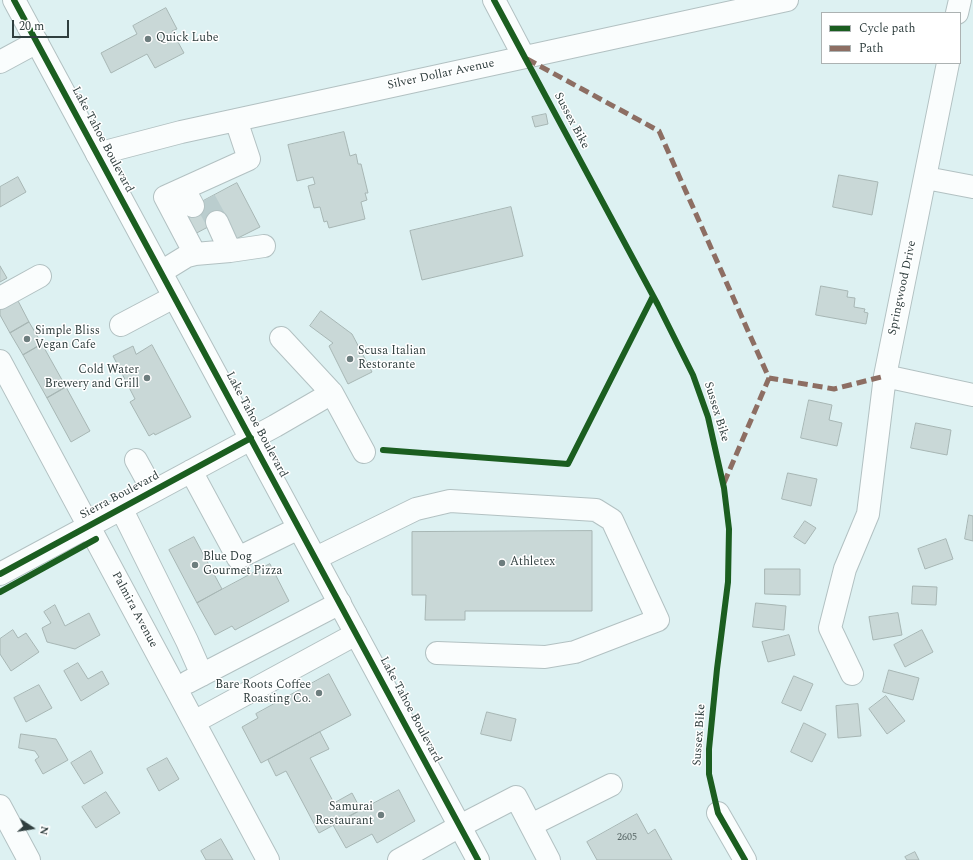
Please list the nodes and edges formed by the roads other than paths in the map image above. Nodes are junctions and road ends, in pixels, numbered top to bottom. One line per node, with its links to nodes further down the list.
1 (14, 0): 6 (main road, Lake Tahoe Boulevard)
2 (494, 0): 7 (main road)
3 (960, 0): 5 (main road)
4 (778, 1): 7 (main road, Silver Dollar Avenue)
5 (957, 12)
6 (37, 42): 8 (main road); 11 (main road, Lake Tahoe Boulevard)
7 (524, 57): 10 (main road, Silver Dollar Avenue)
8 (0, 62)
9 (948, 64): 12 (main road, Springwood Drive)
10 (236, 120): 11 (main road, Silver Dollar Avenue); 16 (main road)
11 (97, 154): 17 (main road, Lake Tahoe Boulevard)
12 (926, 178): 13 (main road); 24 (main road, Springwood Drive)
13 (973, 187)
14 (210, 226): 16 (main road)
15 (264, 246): 16 (main road)
16 (214, 253): 17 (main road)
17 (161, 272): 19 (main road, Lake Tahoe Boulevard)
18 (40, 276): 20 (main road)
19 (174, 296): 21 (main road); 27 (main road, Lake Tahoe Boulevard)
20 (0, 298)
21 (120, 325)
22 (282, 338): 25 (main road)
23 (0, 361): 33 (main road, Palmira Avenue)
24 (885, 376): 26 (main road); 40 (main road, Springwood Drive)
25 (332, 394): 27 (main road, Sierra Boulevard); 28 (main road)
26 (973, 395)
27 (251, 438): 30 (main road, Sierra Boulevard); 34 (main road, Lake Tahoe Boulevard)
28 (364, 452)
29 (136, 460): 31 (main road)
30 (191, 471): 31 (main road, Sierra Boulevard); 34 (main road)
31 (153, 491): 32 (main road, Sierra Boulevard)
32 (121, 508): 33 (main road, Sierra Boulevard); 41 (main road)
33 (89, 526): 36 (main road, Sierra Boulevard); 42 (main road, Palmira Avenue)
34 (299, 528): 35 (main road, Lake Tahoe Boulevard)
35 (316, 558): 37 (main road, Lake Tahoe Boulevard); 39 (main road)
36 (0, 574)
37 (340, 603): 38 (main road, Lake Tahoe Boulevard); 41 (main road)
38 (356, 634): 43 (main road); 48 (main road, Lake Tahoe Boulevard)
39 (437, 653)
40 (852, 674)
41 (202, 675): 42 (main road)
42 (176, 689): 43 (main road, Palmira Avenue)
43 (194, 722): 50 (main road, Palmira Avenue)
44 (611, 785): 47 (main road)
45 (0, 806): 49 (main road)
46 (718, 813): 54 (main road)
47 (531, 825): 48 (main road); 53 (main road)
48 (460, 826): 51 (main road); 52 (main road, Lake Tahoe Boulevard)
49 (29, 860)
50 (268, 860)
51 (399, 860)
52 (478, 860)
53 (549, 860)
54 (745, 860)

